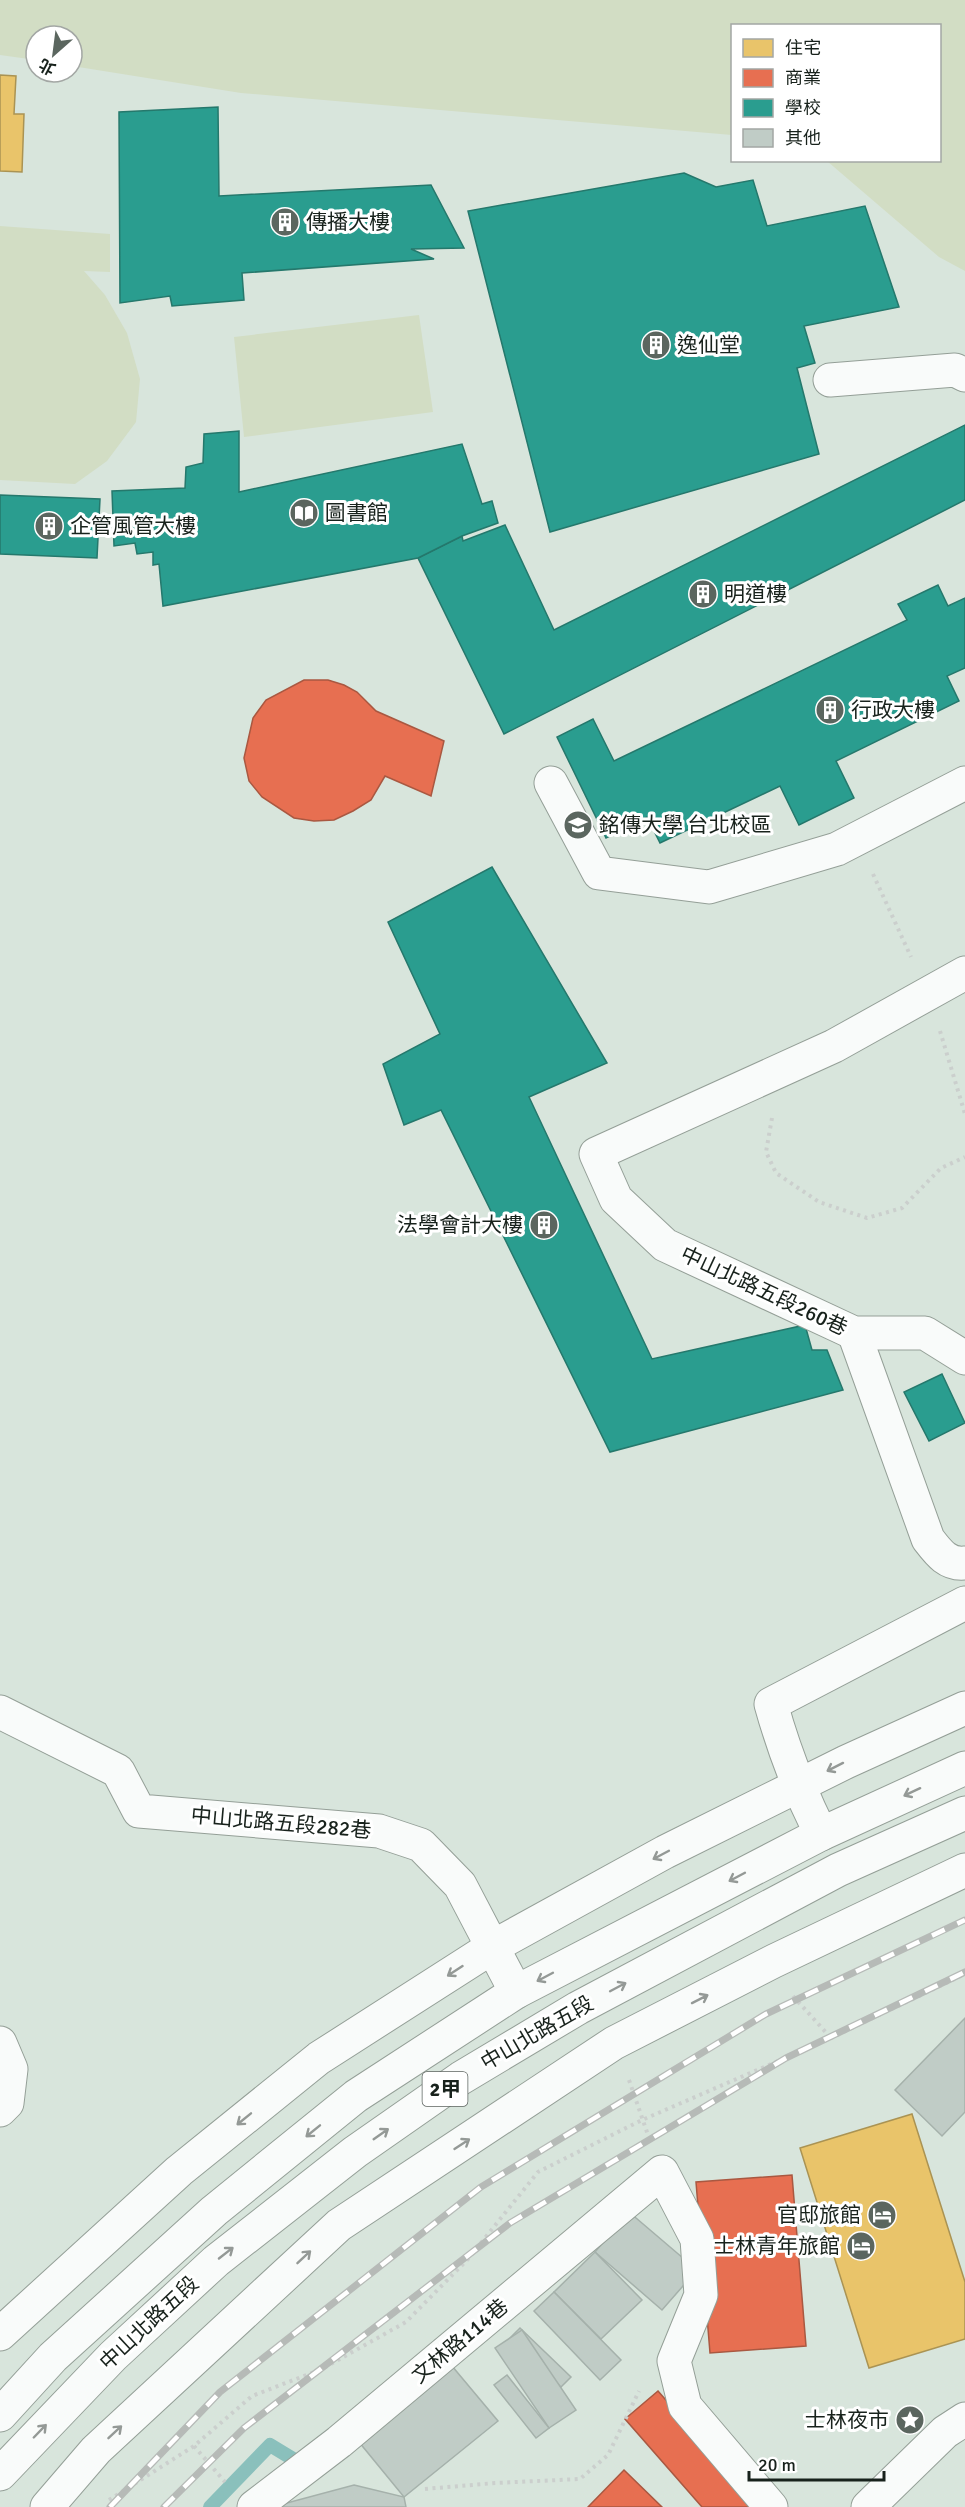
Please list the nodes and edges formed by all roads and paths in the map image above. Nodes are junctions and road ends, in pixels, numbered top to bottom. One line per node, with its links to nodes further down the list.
1 (965, 375): 2 (main road)
2 (830, 380)
3 (551, 783): 4 (main road)
4 (965, 783)
5 (965, 973): 6 (main road)
6 (779, 1071): 7 (path); 8 (main road, 中山北路五段260巷)
7 (965, 1157)
8 (854, 1333): 9 (main road, 中山北路五段260巷); 10 (main road)
9 (965, 1358)
10 (965, 1563)
11 (965, 1603): 15 (main road)
12 (965, 1708): 15 (main road, one-way to 15)
13 (0, 1712): 19 (main road, 中山北路五段282巷)
14 (965, 1768): 17 (main road, 中山北路五段 / 2甲, one-way to 17)
15 (797, 1786): 17 (main road); 19 (main road, one-way to 19)
16 (965, 1813): 35 (main road, 中山北路五段 / 2甲, one-way to 16)
17 (821, 1834): 22 (main road, 中山北路五段 / 2甲, one-way to 22)
18 (965, 1870): 39 (main road, one-way to 18)
19 (494, 1946): 22 (main road, 中山北路五段282巷); 30 (main road, one-way to 30)
20 (965, 1974): 23 (path)
21 (801, 1989): 23 (path)
22 (516, 1992): 32 (main road, 中山北路五段 / 2甲, one-way to 32)
23 (831, 2038): 29 (path)
24 (0, 2043): 28 (main road)
25 (639, 2074): 26 (path)
26 (628, 2079): 27 (path); 29 (path)
27 (619, 2086)
28 (0, 2110)
29 (642, 2120): 34 (path)
30 (5, 2319)
31 (674, 2361): 37 (path); 38 (main road, 文林路114巷); 40 (main road)
32 (0, 2415)
33 (958, 2434): 41 (main road)
34 (194, 2446): 36 (path); 38 (path)
35 (0, 2474)
36 (116, 2489)
37 (425, 2489)
38 (243, 2498)
39 (47, 2507)
40 (771, 2507)
41 (868, 2507)

